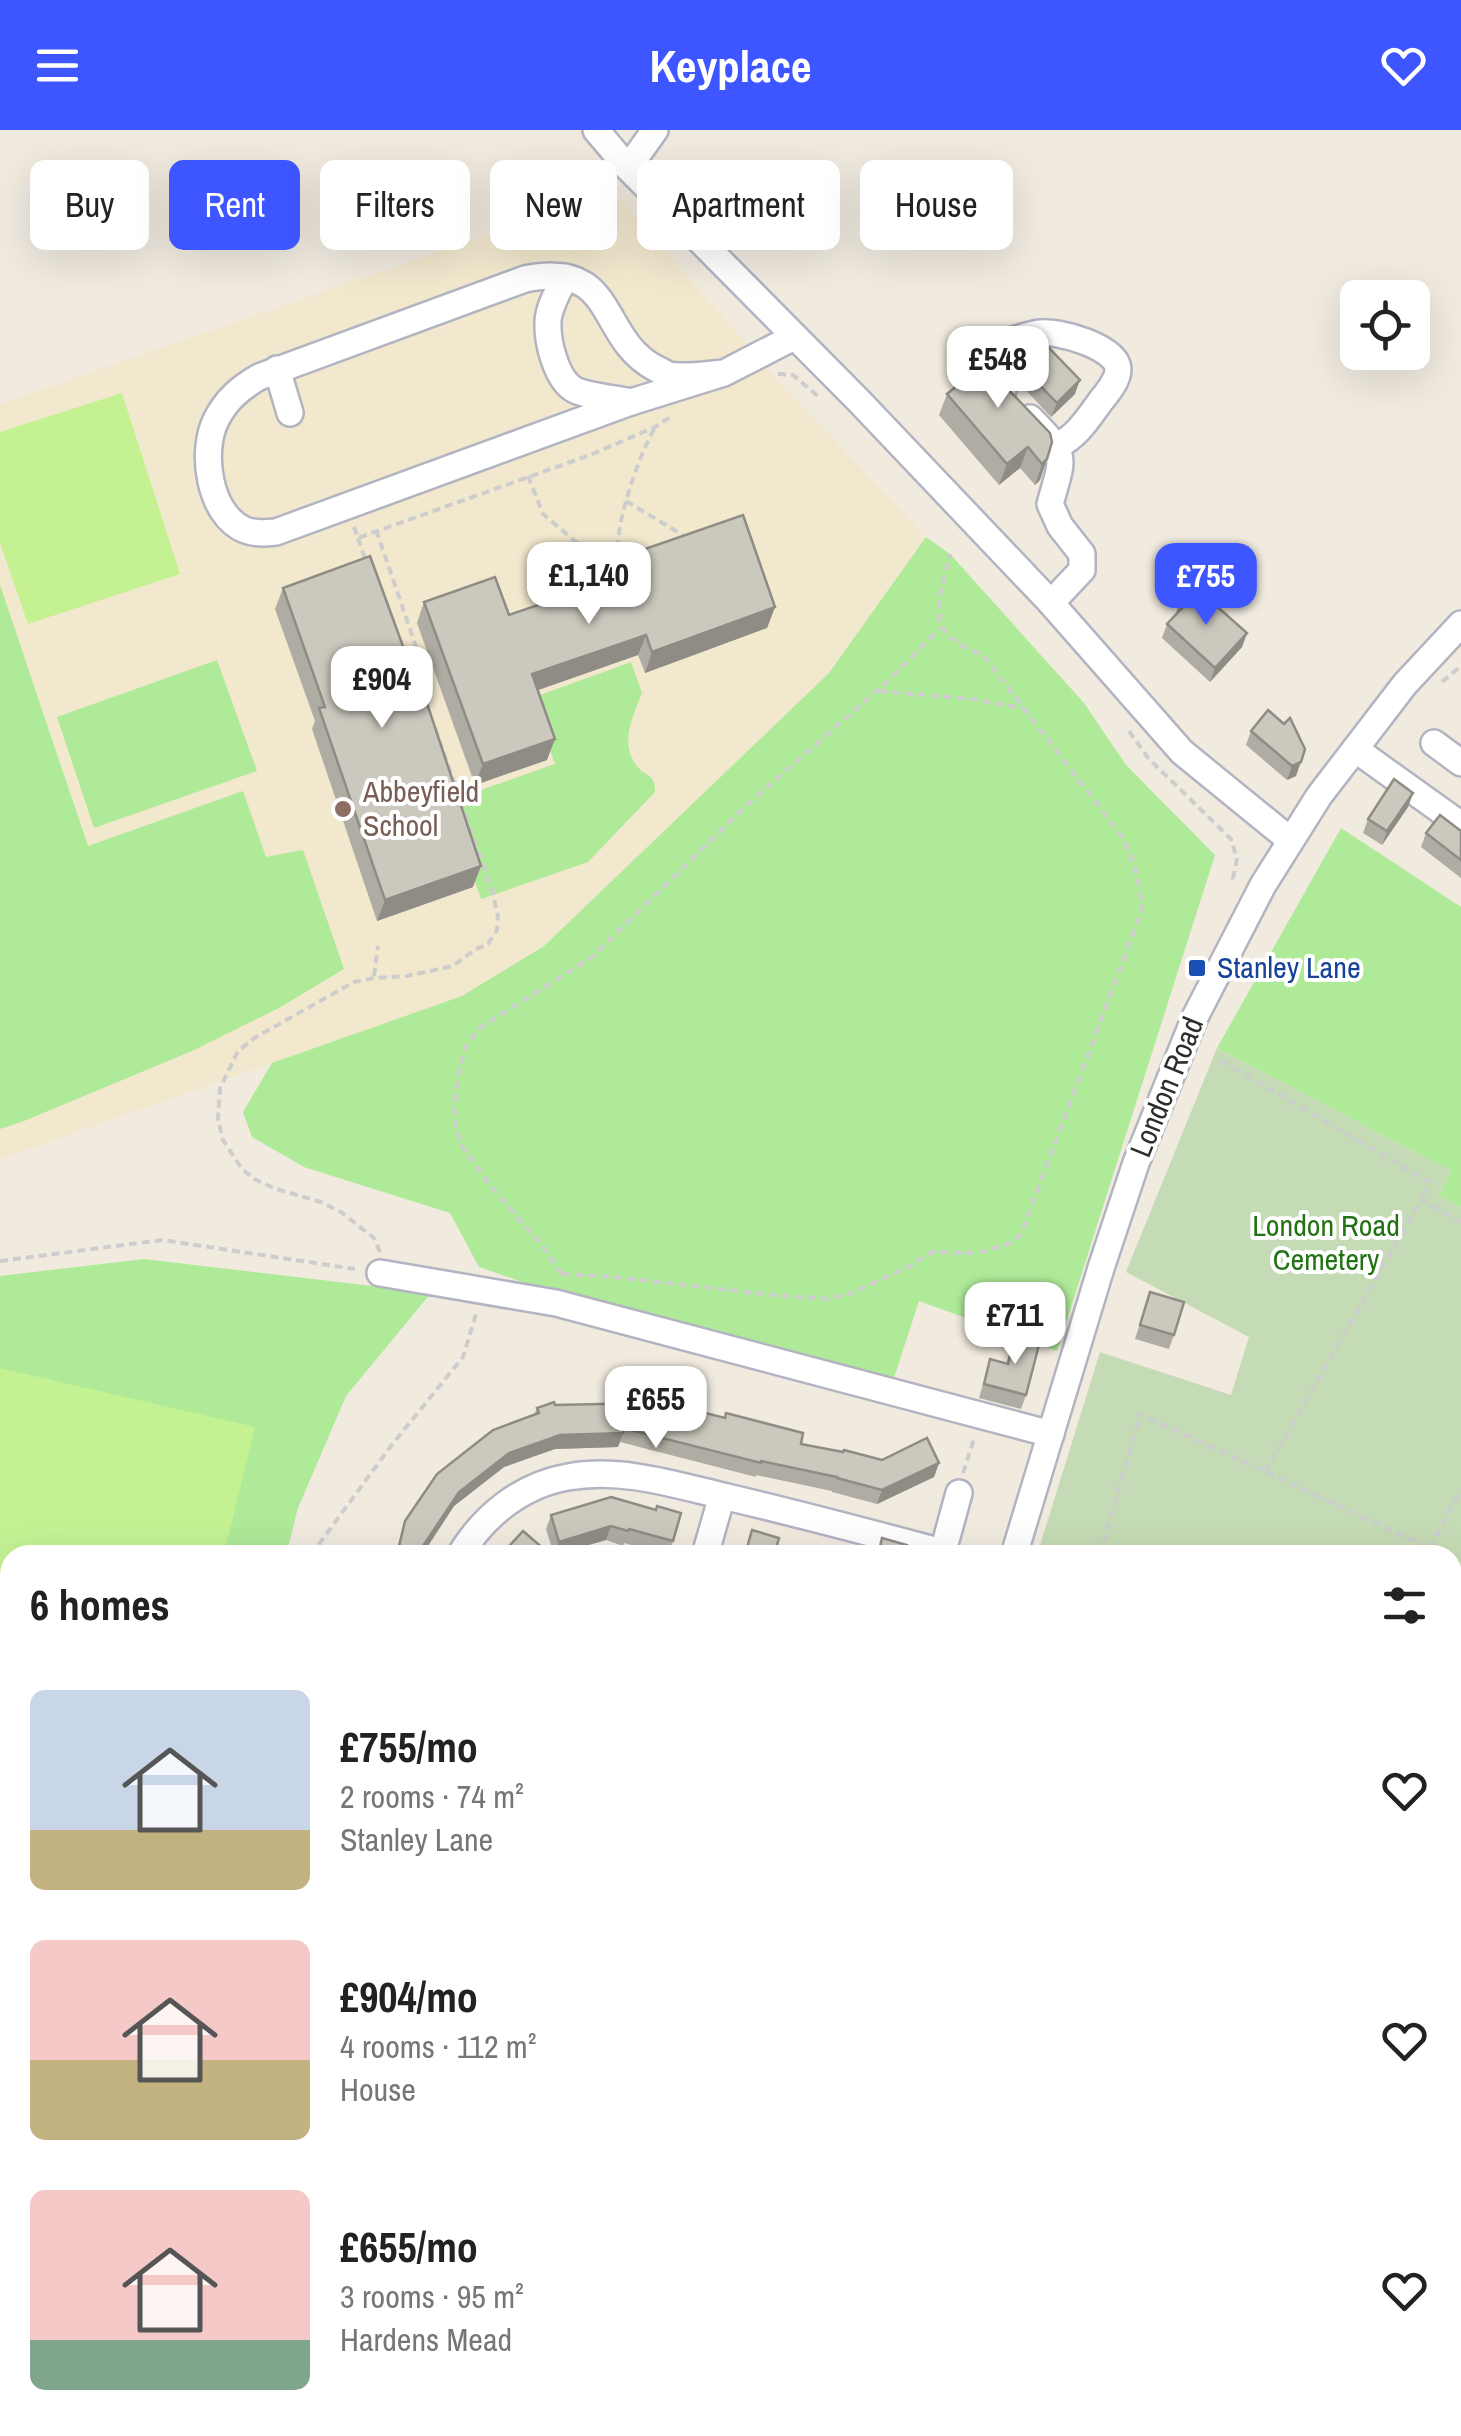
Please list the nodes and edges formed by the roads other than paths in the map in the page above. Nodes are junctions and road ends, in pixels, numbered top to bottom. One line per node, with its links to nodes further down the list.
1 (596, 130): 3 (street)
2 (655, 130): 3 (street)
3 (628, 168): 5 (street)
4 (565, 277): 6 (street); 7 (street); 8 (street)
5 (794, 338): 7 (street); 11 (street)
6 (278, 370): 8 (street); 9 (street)
7 (724, 372): 8 (street)
8 (631, 402)
9 (290, 413)
10 (1057, 446): 10 (street); 11 (street)
11 (1051, 603): 17 (street)
12 (1461, 624): 14 (street, London Road)
13 (1434, 743): 15 (street)
14 (1355, 748): 16 (street); 17 (street, London Road)
15 (1461, 763)
16 (1461, 825)
17 (1290, 840): 19 (street, London Road)
18 (379, 1267): 19 (street)
19 (1051, 1434): 26 (street, London Road)
20 (960, 1492): 25 (street)
21 (722, 1496): 22 (street); 23 (street); 24 (street)
22 (468, 1545)
23 (708, 1545)
24 (908, 1545)
25 (945, 1545)
26 (1017, 1545)

